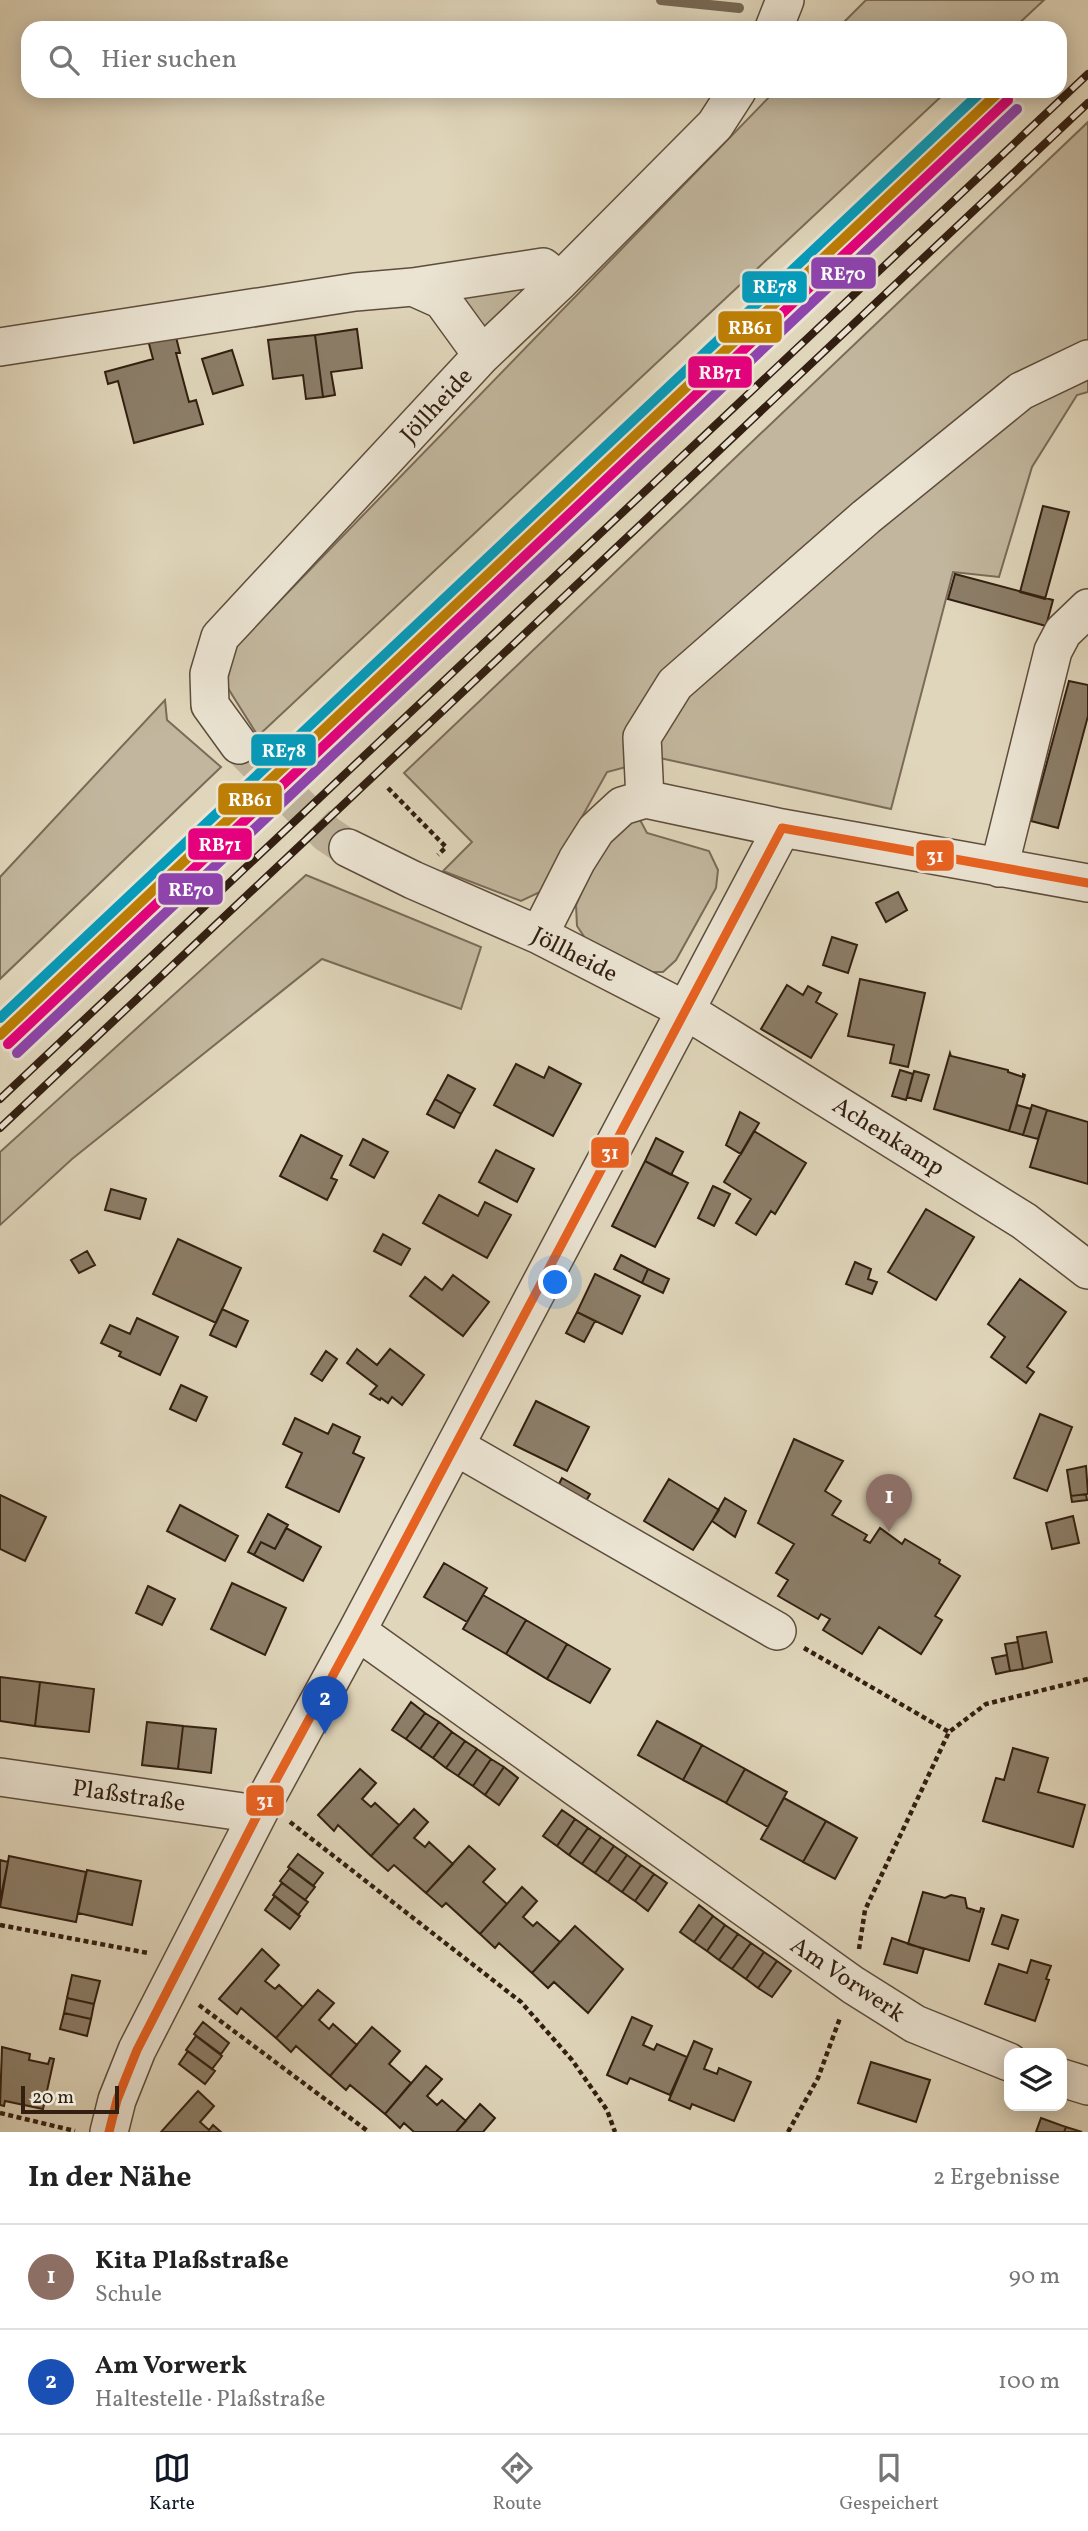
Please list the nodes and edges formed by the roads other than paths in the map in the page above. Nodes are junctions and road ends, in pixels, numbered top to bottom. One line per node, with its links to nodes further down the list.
1 (785, 0): 2 (street)
2 (777, 21)
3 (732, 98): 4 (street, Jöllheide)
4 (560, 281): 5 (street); 7 (street, Jöllheide)
5 (413, 287): 6 (street); 7 (street)
6 (0, 347)
7 (482, 355): 10 (street, Jöllheide)
8 (1088, 359): 11 (street)
9 (1088, 608): 14 (street)
10 (239, 745)
11 (645, 799): 12 (street); 16 (street)
12 (782, 828): 14 (street); 17 (street)
13 (348, 848): 16 (street, Jöllheide)
14 (999, 867): 15 (street)
15 (1088, 883)
16 (539, 935): 17 (street, Jöllheide)
17 (685, 1010): 18 (street, Achenkamp); 19 (street)
18 (1088, 1270)
19 (455, 1446): 20 (street); 21 (street)
20 (356, 1631): 23 (street); 24 (street, Am Vorwerk)
21 (776, 1631)
22 (0, 1777): 23 (street, Plaßstraße)
23 (260, 1808): 27 (street)
24 (1004, 2060)
25 (1067, 2080): 26 (street)
26 (1088, 2086)
27 (109, 2132)

